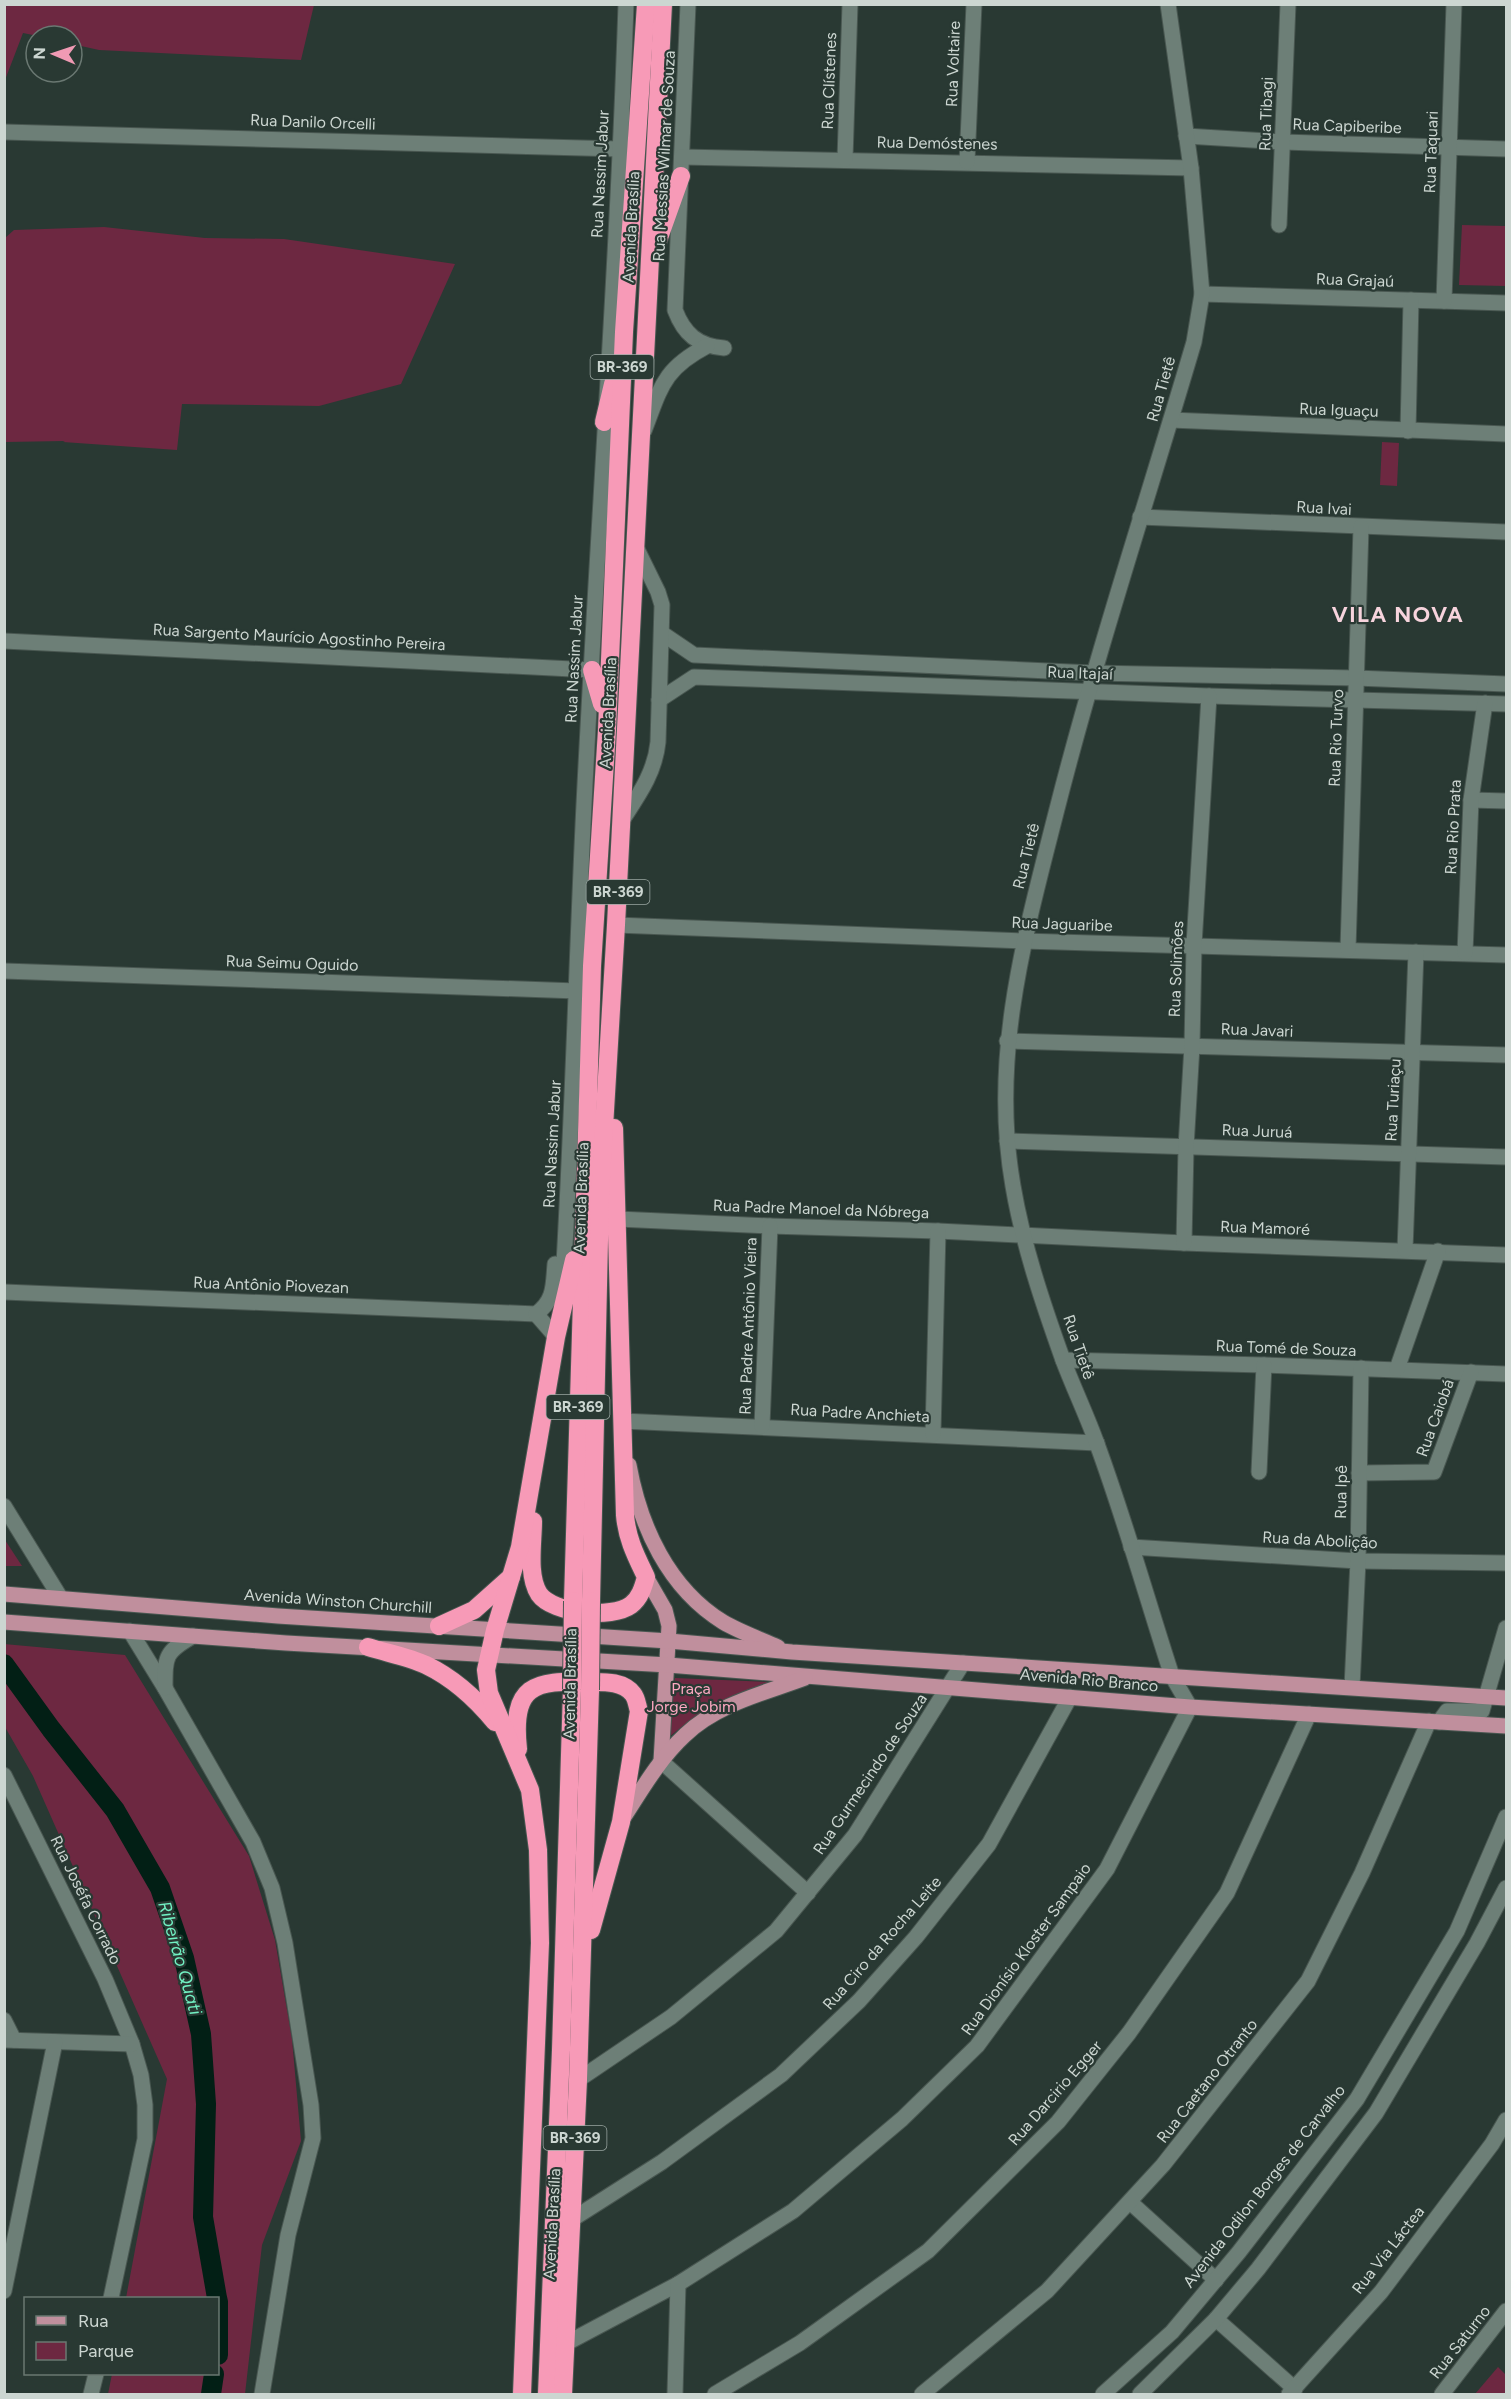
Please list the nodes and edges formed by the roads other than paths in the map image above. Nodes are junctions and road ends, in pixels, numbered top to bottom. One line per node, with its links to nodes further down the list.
1 (626, 4): 16 (street, Rua Nassim Jabur)
2 (633, 4): 11 (highway)
3 (646, 4): 11 (highway, Avenida Brasília / BR-369)
4 (663, 4): 24 (highway, Avenida Brasília / BR-369)
5 (688, 4): 18 (street, Rua Messias Wilmar de Souza)
6 (850, 4): 19 (street, Rua Clístenes)
7 (974, 4): 20 (street, Rua Voltaire)
8 (1168, 4): 13 (street, Rua Tietê)
9 (1288, 4): 14 (street, Rua Tibagi)
10 (1454, 4): 15 (street, Rua Taquari)
11 (645, 39): 29 (highway, Avenida Brasília / BR-369)
12 (4, 132): 16 (street, Rua Danilo Orcelli)
13 (1186, 136): 14 (street, Rua Capiberibe); 21 (street, Rua Tietê)
14 (1283, 142): 15 (street, Rua Capiberibe); 23 (street, Rua Tibagi)
15 (1449, 147): 17 (street, Rua Capiberibe); 27 (street, Rua Taquari)
16 (620, 149): 33 (street, Rua Nassim Jabur)
17 (1506, 149)
18 (682, 157): 19 (street, Rua Demóstenes); 22 (street, Rua Messias Wilmar de Souza)
19 (844, 159): 20 (street, Rua Demóstenes)
20 (967, 162): 21 (street, Rua Demóstenes)
21 (1191, 168): 25 (street, Rua Tietê)
22 (681, 176): 24 (highway); 30 (street, Rua Messias Wilmar de Souza)
23 (1279, 225)
24 (648, 274): 36 (highway, Avenida Brasília / BR-369)
25 (1202, 294): 26 (street, Rua Grajaú); 32 (street, Rua Tietê)
26 (1411, 300): 27 (street, Rua Grajaú); 34 (street)
27 (1444, 301): 28 (street, Rua Grajaú)
28 (1506, 303)
29 (624, 332): 33 (highway); 55 (highway, Avenida Brasília / BR-369)
30 (707, 346): 31 (street); 36 (street)
31 (724, 348)
32 (1171, 420): 34 (street, Rua Iguaçu); 37 (street, Rua Tietê)
33 (604, 422): 44 (street, Rua Nassim Jabur)
34 (1408, 430): 35 (street, Rua Iguaçu)
35 (1506, 434)
36 (640, 442): 40 (highway, Avenida Brasília / BR-369)
37 (1140, 517): 38 (street, Rua Ivai); 45 (street, Rua Tietê)
38 (1361, 527): 39 (street, Rua Ivai); 47 (street, Rua Rio Turvo)
39 (1506, 532)
40 (636, 547): 41 (street); 58 (highway, Avenida Brasília / BR-369)
41 (663, 634): 43 (street); 51 (street)
42 (4, 641): 44 (street, Rua Sargento Maurício Agostinho Pereira)
43 (694, 655): 45 (street, Rua Itajaí); 46 (street)
44 (592, 670): 55 (highway); 67 (street, Rua Nassim Jabur)
45 (1093, 673): 47 (street, Rua Itajaí); 49 (street, Rua Tietê)
46 (694, 677): 49 (street, Rua Itajaí); 51 (street)
47 (1356, 678): 48 (street, Rua Itajaí); 52 (street, Rua Rio Turvo)
48 (1506, 684)
49 (1088, 691): 50 (street, Rua Itajaí); 60 (street, Rua Tietê)
50 (1209, 696): 52 (street, Rua Itajaí); 61 (street, Rua Solimões)
51 (659, 700): 58 (street)
52 (1355, 700): 53 (street, Rua Itajaí); 62 (street, Rua Rio Turvo)
53 (1485, 703): 54 (street, Rua Itajaí); 56 (street, Rua Rio Prata)
54 (1506, 704)
55 (607, 730): 77 (highway, Avenida Brasília / BR-369)
56 (1471, 800): 57 (street); 64 (street, Rua Rio Prata)
57 (1506, 801)
58 (621, 822): 59 (highway, Avenida Brasília / BR-369)
59 (616, 925): 60 (street, Rua Jaguaribe); 68 (highway, Avenida Brasília / BR-369)
60 (1023, 941): 61 (street, Rua Jaguaribe); 69 (street, Rua Tietê)
61 (1194, 945): 62 (street, Rua Jaguaribe); 70 (street, Rua Solimões)
62 (1348, 949): 63 (street, Rua Jaguaribe)
63 (1416, 952): 64 (street, Rua Jaguaribe); 71 (street, Rua Turiaçu)
64 (1466, 954): 65 (street, Rua Jaguaribe)
65 (1506, 955)
66 (4, 970): 67 (street, Rua Seimu Oguido)
67 (577, 991): 79 (street, Rua Nassim Jabur)
68 (610, 1018): 78 (highway); 112 (highway, Avenida Brasília / BR-369)
69 (1007, 1041): 70 (street, Rua Javari); 73 (street, Rua Tietê)
70 (1192, 1046): 71 (street, Rua Javari); 74 (street, Rua Solimões)
71 (1413, 1052): 72 (street, Rua Javari); 75 (street, Rua Turiaçu)
72 (1506, 1055)
73 (1007, 1141): 74 (street, Rua Juruá); 82 (street, Rua Tietê)
74 (1186, 1147): 75 (street, Rua Juruá); 83 (street, Rua Solimões)
75 (1408, 1154): 76 (street, Rua Juruá); 84 (street, Rua Turiaçu)
76 (1506, 1157)
77 (583, 1214): 89 (highway); 112 (highway, Avenida Brasília / BR-369)
78 (618, 1219): 80 (street, Rua Padre Manoel da Nóbrega); 97 (highway)
79 (566, 1226): 88 (street); 89 (street, Rua Nassim Jabur)
80 (770, 1226): 81 (street, Rua Padre Manoel da Nóbrega); 98 (street, Rua Padre Antônio Vieira)
81 (938, 1231): 82 (street, Rua Padre Manoel da Nóbrega); 99 (street)
82 (1023, 1234): 83 (street, Rua Mamoré); 91 (street, Rua Tietê)
83 (1184, 1244): 84 (street, Rua Mamoré)
84 (1405, 1250): 85 (street, Rua Mamoré)
85 (1438, 1251): 86 (street, Rua Mamoré); 94 (street)
86 (1506, 1255)
87 (4, 1292): 88 (street, Rua Antônio Piovezan)
88 (536, 1314): 90 (street)
89 (562, 1315): 90 (highway)
90 (556, 1337): 101 (highway)
91 (1064, 1360): 92 (street, Rua Tomé de Souza); 100 (street, Rua Tietê)
92 (1264, 1365): 93 (street, Rua Tomé de Souza); 102 (street)
93 (1361, 1368): 94 (street, Rua Tomé de Souza); 103 (street, Rua Ipê)
94 (1397, 1369): 95 (street, Rua Tomé de Souza)
95 (1471, 1372): 96 (street, Rua Tomé de Souza); 103 (street, Rua Caiobá)
96 (1506, 1374)
97 (622, 1426): 98 (street, Rua Padre Anchieta); 109 (highway); 121 (main road)
98 (762, 1426): 99 (street, Rua Padre Anchieta)
99 (933, 1434): 100 (street, Rua Padre Anchieta)
100 (1097, 1443): 105 (street, Rua Tietê)
101 (533, 1467): 108 (highway); 109 (highway)
102 (1259, 1472)
103 (1359, 1473): 106 (street, Rua Ipê)
104 (4, 1506): 111 (street)
105 (1131, 1547): 106 (street, Rua da Abolição); 126 (street, Rua Tietê)
106 (1358, 1561): 107 (street, Rua da Abolição); 128 (street, Rua Ipê)
107 (1506, 1563)
108 (512, 1576): 114 (highway); 116 (highway)
109 (646, 1577): 119 (main road)
110 (4, 1594): 111 (main road, Avenida Winston Churchill)
111 (60, 1597): 114 (main road, Avenida Winston Churchill)
112 (582, 1601): 147 (highway, Avenida Brasília / BR-369, bridge); 152 (highway, Avenida Brasília / BR-369, bridge)
113 (4, 1622): 117 (main road)
114 (440, 1626): 116 (main road, Avenida Winston Churchill)
115 (1506, 1628): 131 (street)
116 (495, 1630): 119 (main road, Avenida Winston Churchill); 122 (highway)
117 (130, 1631): 118 (main road); 129 (street)
118 (193, 1636): 120 (main road); 129 (street)
119 (669, 1641): 121 (main road, Avenida Rio Branco); 124 (main road)
120 (368, 1647): 122 (main road); 137 (highway)
121 (792, 1652): 123 (main road, Avenida Rio Branco)
122 (489, 1654): 124 (main road); 137 (highway)
123 (963, 1663): 126 (main road, Avenida Rio Branco); 127 (street, Rua Gurmecindo de Souza)
124 (668, 1665): 125 (main road, Avenida Rio Branco); 138 (main road)
125 (811, 1676): 127 (main road, Avenida Rio Branco); 138 (main road)
126 (1172, 1676): 128 (main road, Avenida Rio Branco); 133 (street, Rua Tietê)
127 (950, 1687): 130 (main road, Avenida Rio Branco); 144 (street, Rua Gurmecindo de Souza)
128 (1352, 1687): 131 (main road, Avenida Rio Branco)
129 (165, 1688): 174 (street)
130 (1070, 1697): 133 (main road, Avenida Rio Branco); 159 (street, Rua Ciro da Rocha Leite)
131 (1485, 1697): 132 (main road, Avenida Rio Branco); 135 (street)
132 (1506, 1698)
133 (1190, 1707): 134 (main road, Avenida Rio Branco); 163 (street, Rua Dionísio Kloster Sampaio)
134 (1309, 1714): 135 (main road, Avenida Rio Branco); 179 (street, Rua Darcirio Egger)
135 (1434, 1721): 136 (main road, Avenida Rio Branco); 158 (street, Rua Caetano Otranto)
136 (1506, 1726)
137 (510, 1741): 139 (highway)
138 (661, 1761): 142 (main road); 144 (street)
139 (519, 1763): 142 (highway); 157 (highway)
140 (4, 1775): 151 (street, Rua Joséfa Corrado)
141 (1506, 1817): 145 (street, Avenida Odilon Borges de Carvalho)
142 (621, 1822): 147 (highway)
143 (1506, 1888): 146 (street)
144 (808, 1893): 153 (street, Rua Gurmecindo de Souza)
145 (1457, 1931): 146 (street); 154 (street, Avenida Odilon Borges de Carvalho)
146 (1477, 1943): 155 (street)
147 (581, 1968): 153 (highway, Avenida Brasília / BR-369)
148 (4, 2020): 149 (street)
149 (9, 2040): 150 (street)
150 (55, 2042): 151 (street); 164 (street)
151 (132, 2044): 165 (street, Rua Joséfa Corrado)
152 (561, 2050): 157 (highway); 176 (highway, Avenida Brasília / BR-369)
153 (578, 2080): 159 (highway, Avenida Brasília / BR-369)
154 (1357, 2098): 155 (street); 160 (street, Avenida Odilon Borges de Carvalho)
155 (1376, 2113): 161 (street)
156 (1506, 2120): 172 (street, Rua Via Láctea)
157 (530, 2160): 175 (highway)
158 (1130, 2202): 162 (street); 180 (street, Rua Caetano Otranto)
159 (571, 2220): 169 (highway, Avenida Brasília / BR-369)
160 (1239, 2252): 161 (street); 162 (street, Avenida Odilon Borges de Carvalho)
161 (1258, 2269): 167 (street)
162 (1216, 2280): 168 (street, Avenida Odilon Borges de Carvalho)
163 (678, 2284): 169 (street, Rua Dionísio Kloster Sampaio); 178 (street)
164 (4, 2291)
165 (111, 2297)
166 (1506, 2311): 183 (street, Rua Saturno)
167 (1216, 2319): 170 (street); 172 (street)
168 (1172, 2332): 170 (street); 181 (street, Avenida Odilon Borges de Carvalho)
169 (565, 2344): 177 (highway, Avenida Brasília / BR-369)
170 (1188, 2348): 182 (street)
171 (96, 2375): 173 (street)
172 (1292, 2392)
173 (91, 2394)
174 (262, 2394)
175 (522, 2394)
176 (546, 2394)
177 (563, 2394)
178 (675, 2394)
179 (715, 2394)
180 (922, 2394)
181 (1103, 2394)
182 (1140, 2394)
183 (1442, 2394)

